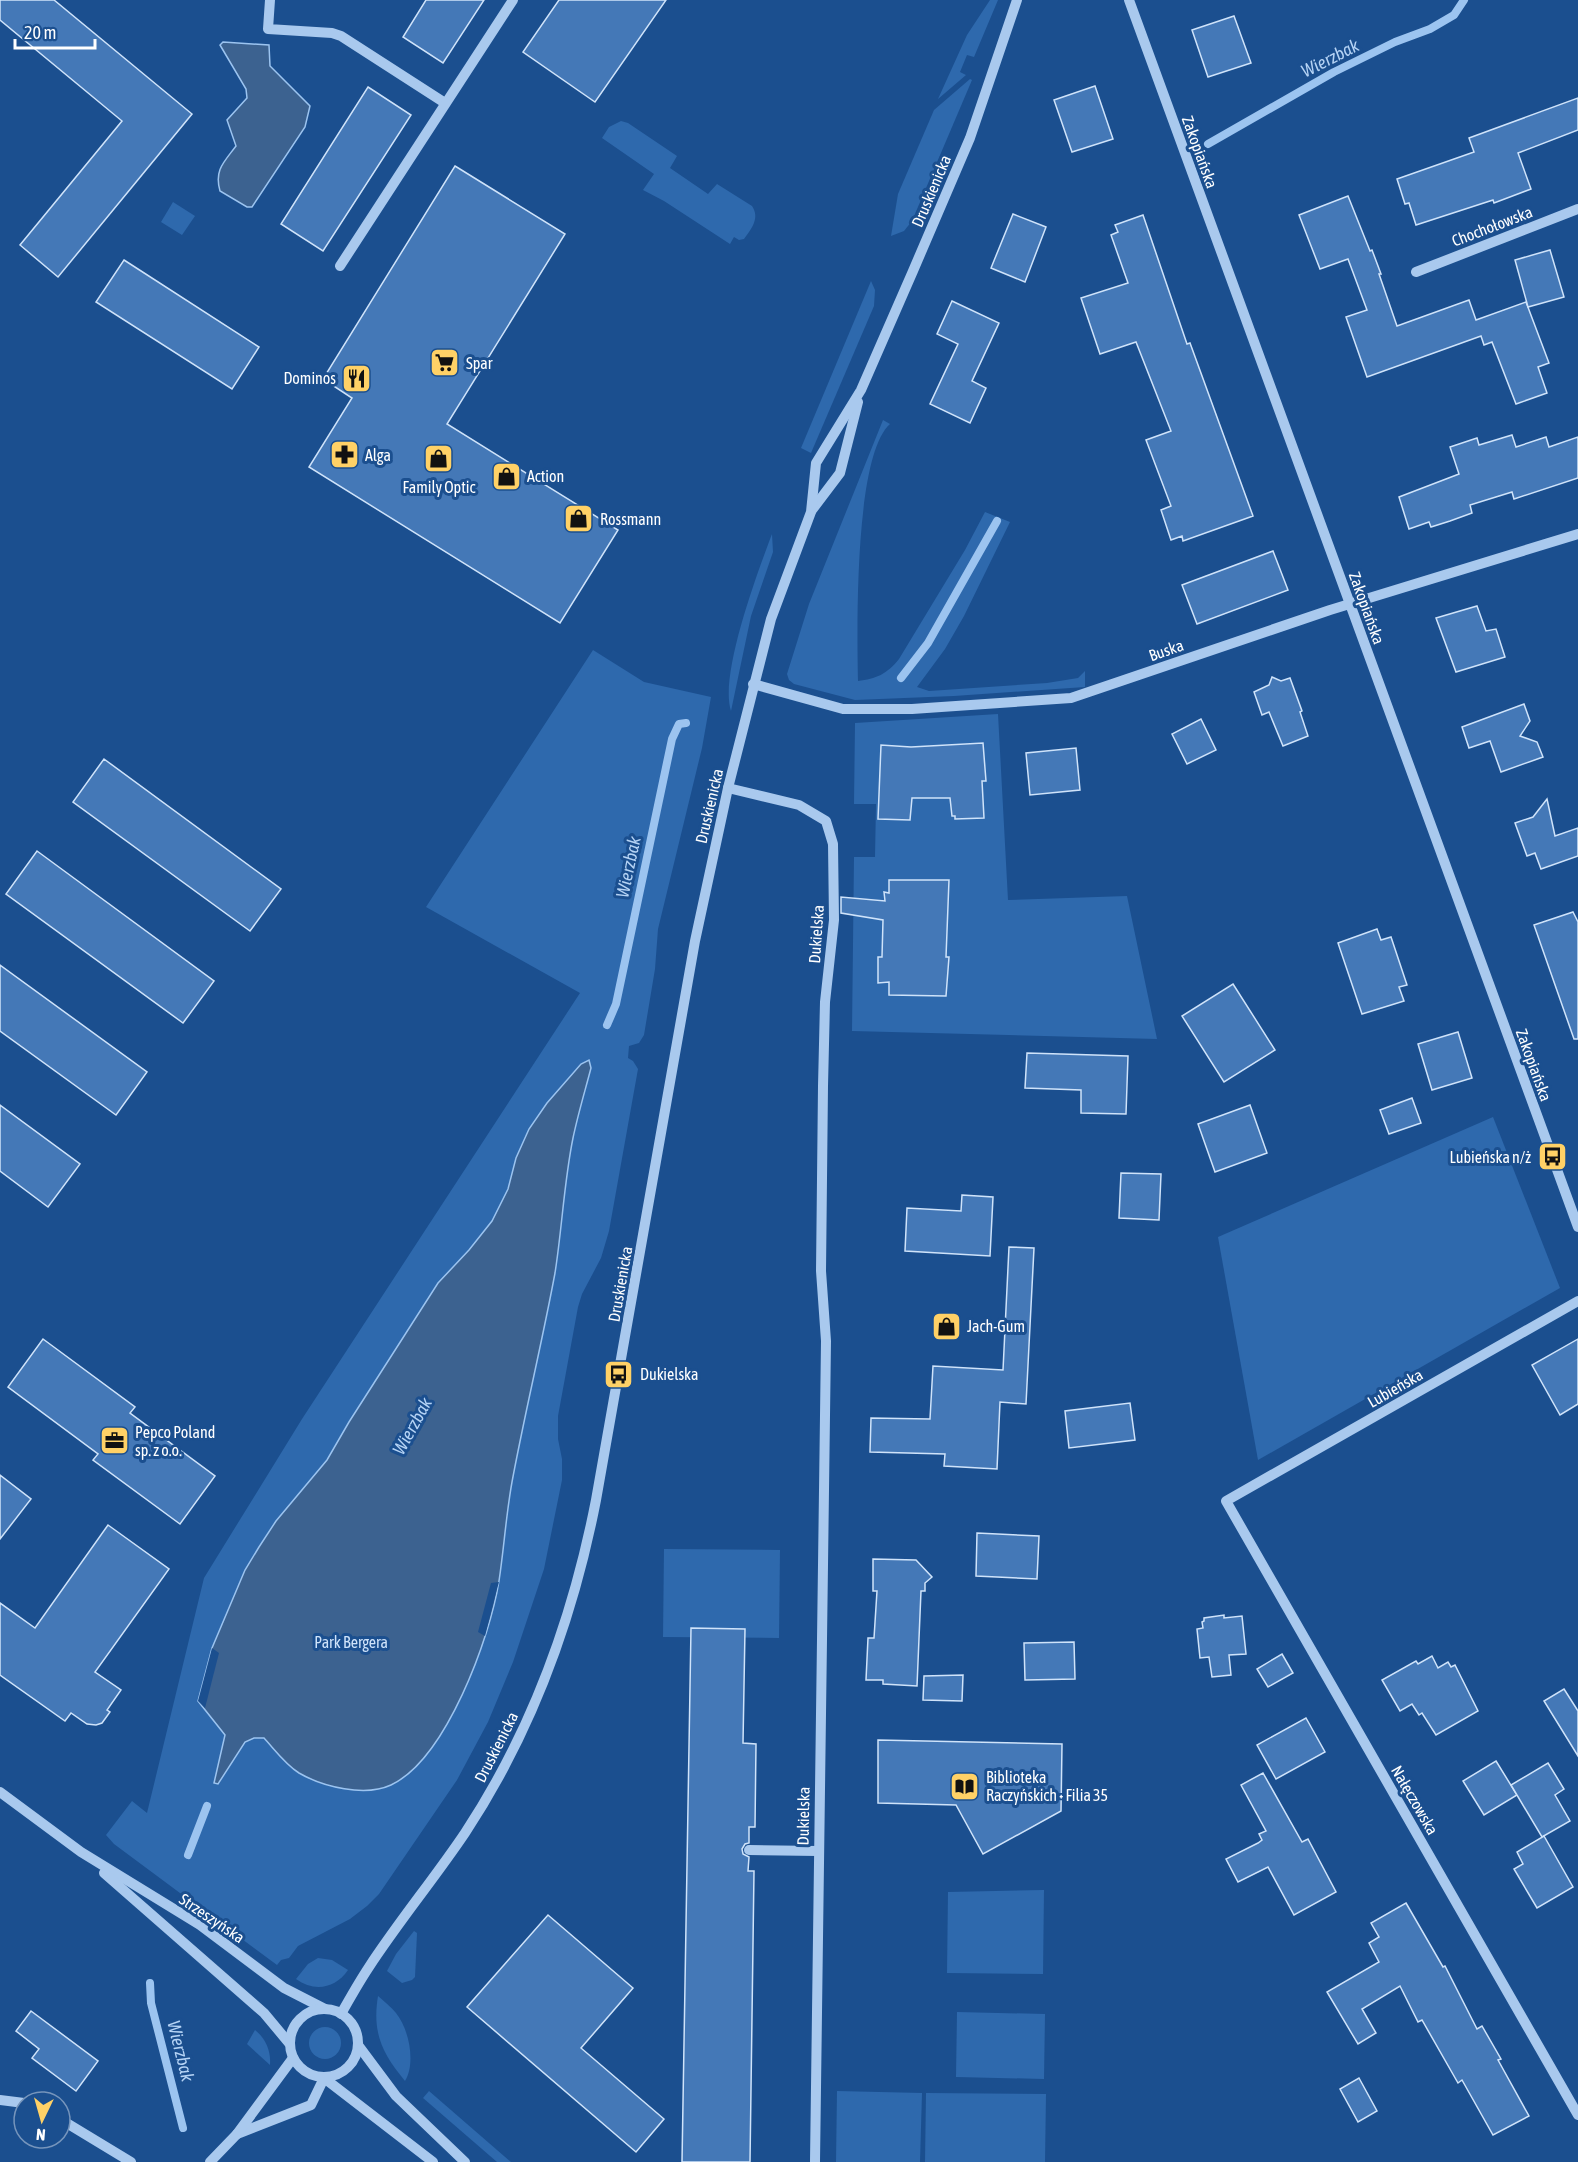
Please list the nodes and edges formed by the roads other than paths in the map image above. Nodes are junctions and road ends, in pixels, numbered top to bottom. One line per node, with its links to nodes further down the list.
1 (270, 0): 5 (street)
2 (513, 0): 5 (street)
3 (1017, 0): 9 (street, Druskienicka)
4 (1129, 0): 12 (street, Zakopiańska)
5 (445, 103): 7 (street)
6 (1578, 208): 8 (street, Chochołowska)
7 (340, 266)
8 (1416, 272)
9 (861, 390): 10 (street, Druskienicka); 10 (street, Druskienicka)
10 (811, 512): 13 (street, Druskienicka)
11 (1578, 534): 12 (street, Buska)
12 (1350, 605): 13 (street, Buska); 15 (street, Zakopiańska)
13 (753, 684): 14 (street, Druskienicka)
14 (728, 788): 20 (street, Dukielska); 23 (street, Druskienicka)
15 (1578, 1227)
16 (1578, 1301): 17 (street, Lubieńska)
17 (1226, 1501): 28 (street, Nałęczowska)
18 (0, 1792): 21 (street, Strzeszyńska)
19 (749, 1850): 20 (street)
20 (818, 1851): 35 (street, Dukielska)
21 (81, 1852): 22 (street, Strzeszyńska); 24 (street, Strzeszyńska)
22 (325, 2009): 23 (street); 24 (street)
23 (341, 2014): 25 (street)
24 (289, 2043): 26 (street)
25 (358, 2045): 27 (street); 34 (street)
26 (292, 2058): 27 (street); 30 (street)
27 (324, 2078): 30 (street); 33 (street)
28 (1578, 2115)
29 (72, 2126): 31 (street)
30 (237, 2134): 32 (street)
31 (130, 2162)
32 (210, 2162)
33 (433, 2162)
34 (465, 2162)
35 (815, 2162)

